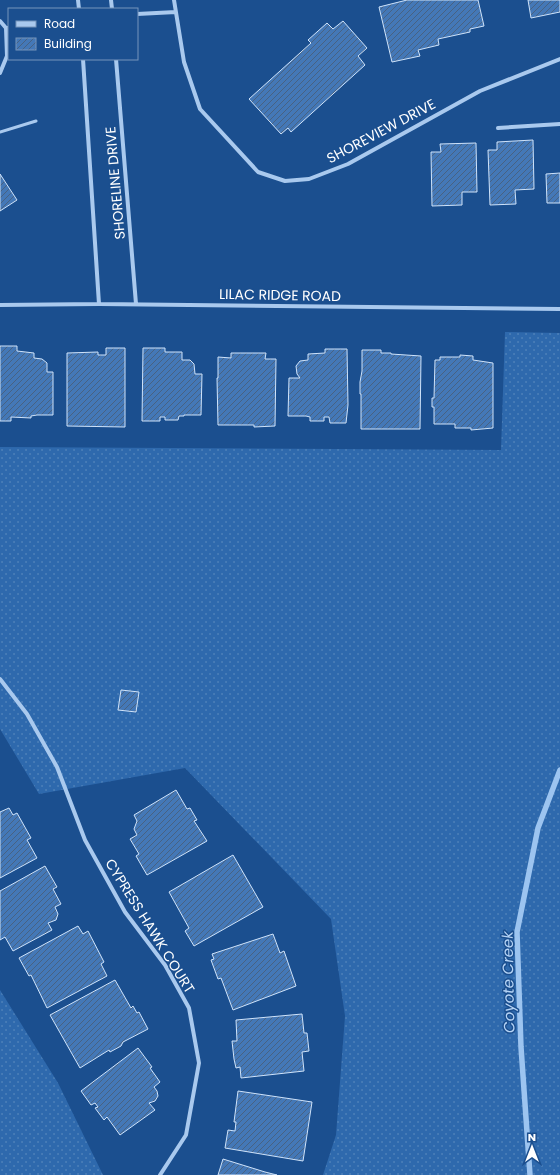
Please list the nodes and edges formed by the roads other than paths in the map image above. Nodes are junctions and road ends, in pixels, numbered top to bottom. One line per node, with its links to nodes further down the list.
1 (174, 0): 2 (street, SHOREVIEW DRIVE)
2 (176, 12): 3 (street); 6 (street, SHOREVIEW DRIVE)
3 (138, 14)
4 (0, 21): 5 (street)
5 (7, 28): 9 (street)
6 (560, 59)
7 (83, 60): 14 (street, SHORELINE DRIVE)
8 (116, 60): 15 (street, SHORELINE DRIVE)
9 (0, 73)
10 (36, 121): 13 (lane)
11 (560, 124): 12 (street)
12 (498, 128)
13 (0, 132)
14 (99, 304): 15 (street, LILAC RIDGE ROAD); 16 (street, LILAC RIDGE ROAD)
15 (136, 304): 17 (street, LILAC RIDGE ROAD)
16 (0, 305)
17 (560, 309)
18 (0, 679): 19 (street, CYPRESS HAWK COURT)
19 (160, 1175)

